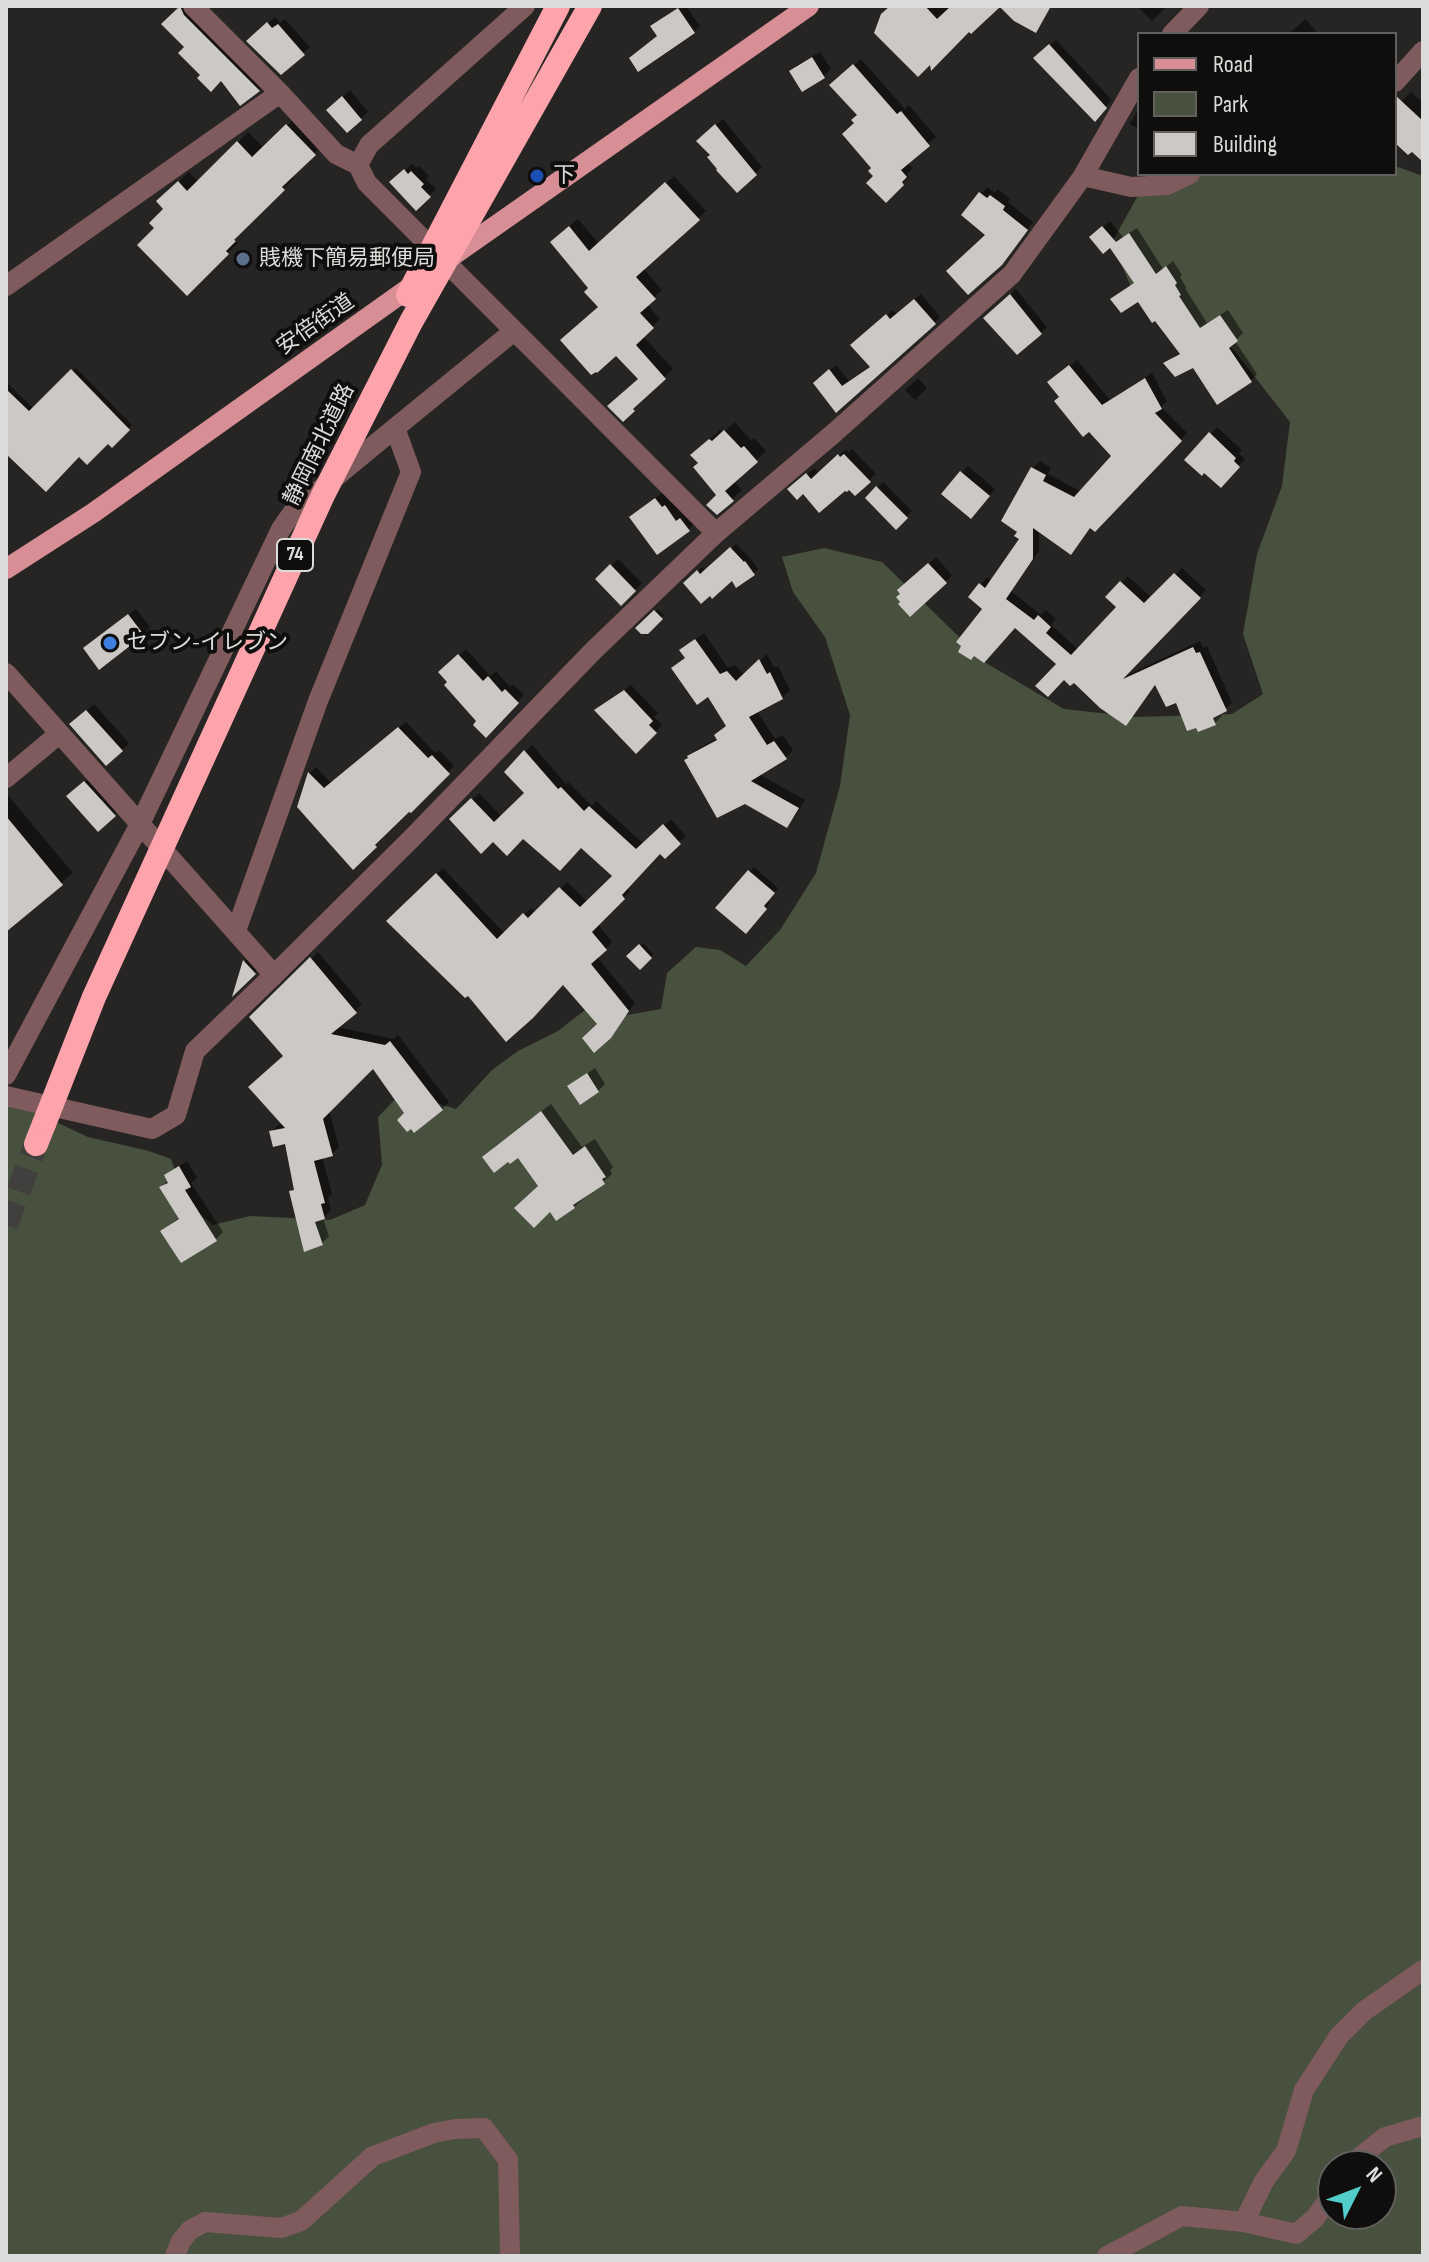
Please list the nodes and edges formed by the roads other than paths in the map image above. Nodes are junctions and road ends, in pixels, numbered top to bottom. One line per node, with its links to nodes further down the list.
1 (193, 6): 11 (street)
2 (525, 6): 12 (street)
3 (558, 6): 4 (highway, 静岡南北道路 / 74, bridge)
4 (590, 6)
5 (809, 6): 15 (main road, 安倍街道)
6 (1199, 6): 7 (street)
7 (1174, 32)
8 (1423, 51): 9 (street)
9 (1397, 80)
10 (1137, 82): 13 (street)
11 (280, 93): 12 (street); 16 (street)
12 (358, 165): 15 (street)
13 (1083, 176): 14 (street); 19 (street)
14 (1186, 176)
15 (444, 262): 17 (street); 20 (main road, 安倍街道)
16 (6, 286)
17 (514, 331): 18 (street); 19 (street)
18 (395, 428): 24 (street); 25 (street)
19 (716, 533): 26 (street)
20 (6, 569)
21 (6, 673): 22 (street)
22 (59, 734): 23 (street); 24 (street)
23 (6, 778)
24 (140, 824): 25 (street); 27 (street)
25 (236, 931): 26 (street)
26 (274, 975): 28 (street)
27 (6, 1075)
28 (6, 1096)
29 (1423, 1970): 33 (street)
30 (1423, 2126): 31 (street)
31 (1369, 2150)
32 (1317, 2215): 33 (street)
33 (1244, 2222): 36 (street)
34 (175, 2256): 35 (street)
35 (510, 2256)
36 (1107, 2256)

